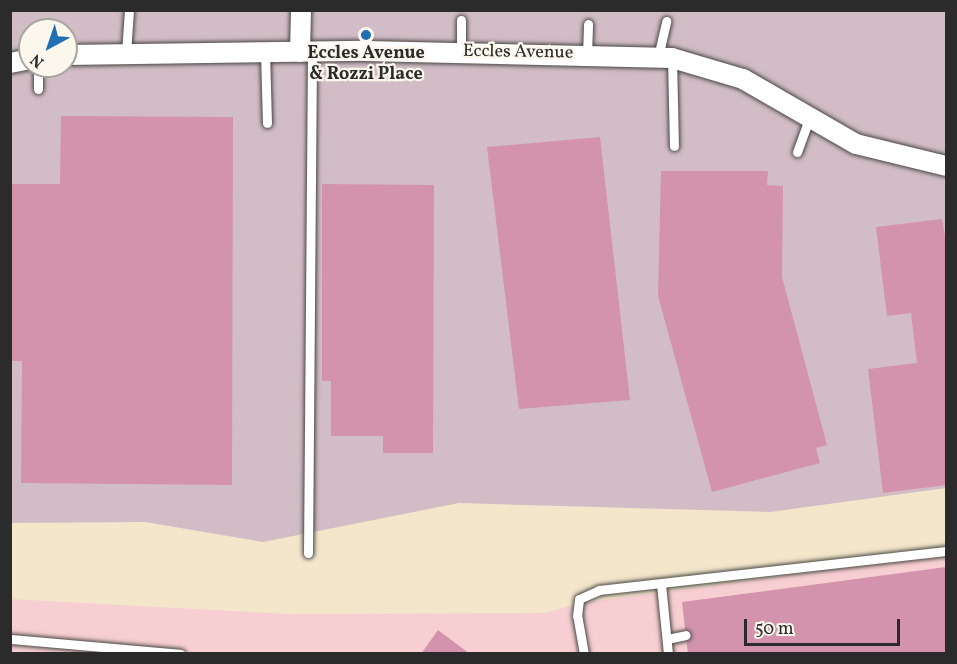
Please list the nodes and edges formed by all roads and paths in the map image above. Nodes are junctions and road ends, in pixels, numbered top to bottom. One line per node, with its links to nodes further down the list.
1 (129, 10): 9 (lane)
2 (301, 10): 6 (street)
3 (461, 20): 8 (lane)
4 (666, 21): 12 (lane)
5 (588, 24): 11 (lane)
6 (306, 51): 7 (street, Eccles Avenue); 8 (street, Eccles Avenue); 21 (lane)
7 (265, 52): 9 (street, Eccles Avenue); 16 (lane)
8 (461, 52): 11 (street, Eccles Avenue)
9 (126, 53): 10 (street, Eccles Avenue)
10 (78, 55)
11 (587, 55): 12 (street, Eccles Avenue)
12 (665, 58): 15 (street, Eccles Avenue); 17 (lane)
13 (38, 78): 14 (lane)
14 (38, 89)
15 (809, 119): 18 (lane); 19 (street, Eccles Avenue)
16 (267, 123)
17 (674, 146)
18 (797, 152)
19 (946, 166)
20 (946, 551): 22 (lane)
21 (308, 553)
22 (661, 584): 25 (lane); 27 (lane)
23 (686, 635): 25 (lane)
24 (10, 639): 26 (lane)
25 (667, 639): 28 (lane)
26 (180, 654)
27 (584, 654)
28 (668, 654)

